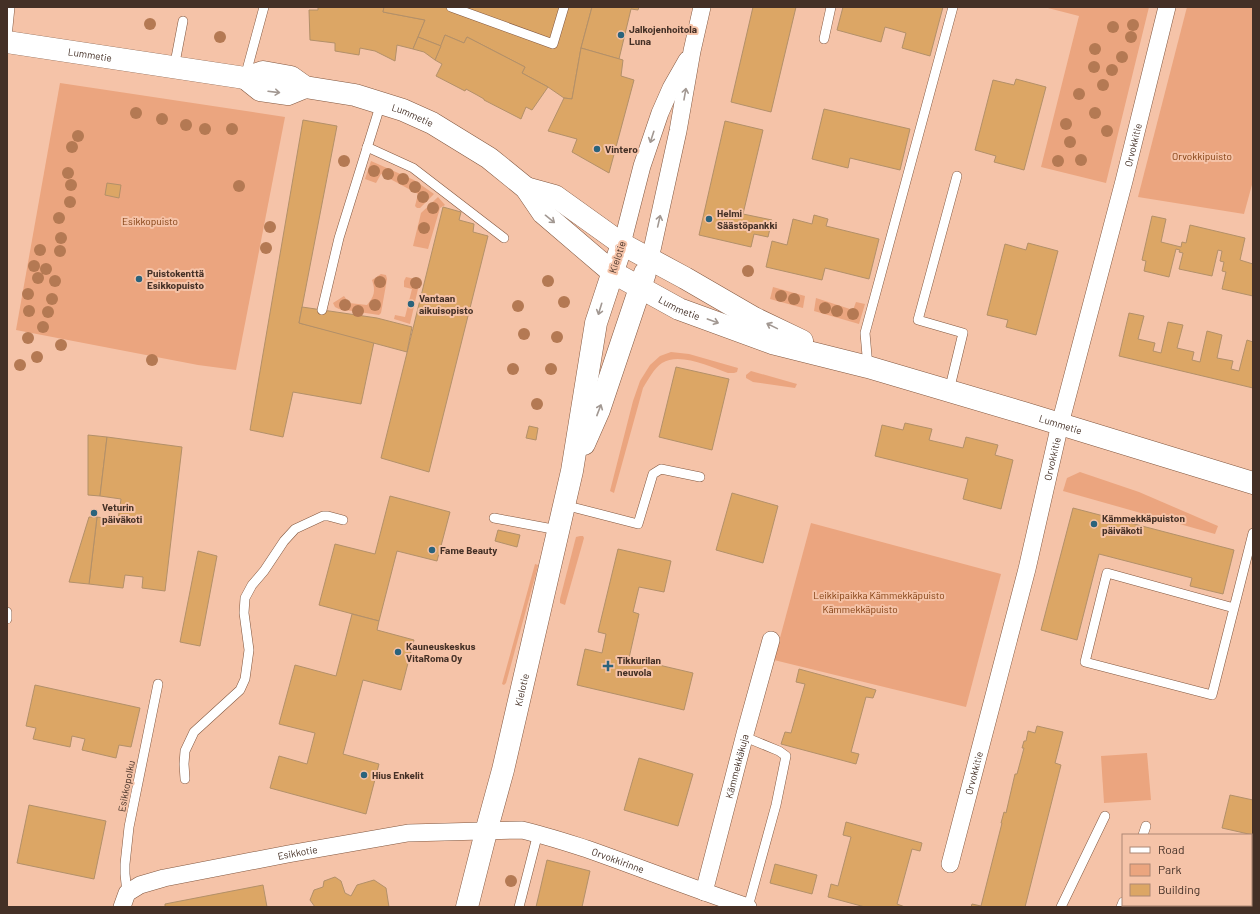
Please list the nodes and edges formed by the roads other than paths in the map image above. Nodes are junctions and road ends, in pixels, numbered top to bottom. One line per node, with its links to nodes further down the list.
1 (10, 7): 10 (lane)
2 (264, 7): 15 (lane)
3 (564, 7): 8 (lane)
4 (702, 7): 13 (street, Kielotie)
5 (831, 7): 11 (lane)
6 (953, 7): 26 (lane)
7 (1167, 7): 28 (street, Orvokkitie)
8 (456, 8)
9 (183, 21): 14 (lane)
10 (7, 37)
11 (824, 39)
12 (7, 42): 14 (street, Lummetie)
13 (692, 52): 21 (street, Kielotie, one-way to 21); 22 (street, Kielotie, one-way to 13)
14 (174, 68): 15 (street, Lummetie)
15 (245, 78): 16 (street, Lummetie)
16 (381, 103): 17 (lane); 19 (street, Lummetie)
17 (367, 147): 20 (lane); 25 (lane)
18 (957, 176): 27 (lane)
19 (526, 188): 21 (street, Lummetie); 23 (street, Lummetie, one-way to 23)
20 (504, 238)
21 (622, 244): 22 (street, Lummetie); 23 (street, Kielotie)
22 (650, 259): 24 (street, Kielotie); 26 (street, Lummetie, one-way to 22)
23 (612, 272): 24 (street, Lummetie); 29 (street, Kielotie, one-way to 29)
24 (640, 287): 26 (street, Lummetie, one-way to 26); 29 (street, Kielotie, one-way to 24)
25 (322, 310)
26 (868, 367): 27 (street, Lummetie)
27 (949, 391): 28 (street, Lummetie)
28 (1060, 424): 31 (street, Lummetie); 47 (street, Orvokkitie)
29 (572, 471): 32 (street, Kielotie)
30 (700, 476): 32 (lane)
31 (1253, 483)
32 (564, 505): 35 (street, Kielotie)
33 (494, 518): 35 (lane)
34 (343, 520): 43 (lane)
35 (558, 530): 45 (street, Kielotie)
36 (1253, 533): 37 (lane)
37 (1234, 608): 37 (lane)
38 (7, 612): 39 (lane)
39 (7, 619)
40 (771, 640): 42 (street, Kämmekkäkuja)
41 (158, 684): 49 (lane, Esikkopolku)
42 (745, 737): 48 (street, Kämmekkäkuja); 52 (lane)
43 (185, 779)
44 (1105, 816): 53 (lane)
45 (486, 832): 46 (street, Orvokkirinne); 49 (street, Esikkotie); 50 (street, Kielotie)
46 (538, 833): 48 (street, Orvokkirinne); 51 (lane)
47 (950, 864)
48 (704, 892): 52 (street, Orvokkirinne)
49 (125, 900)
50 (467, 907)
51 (519, 907)
52 (748, 907)
53 (1061, 907)

